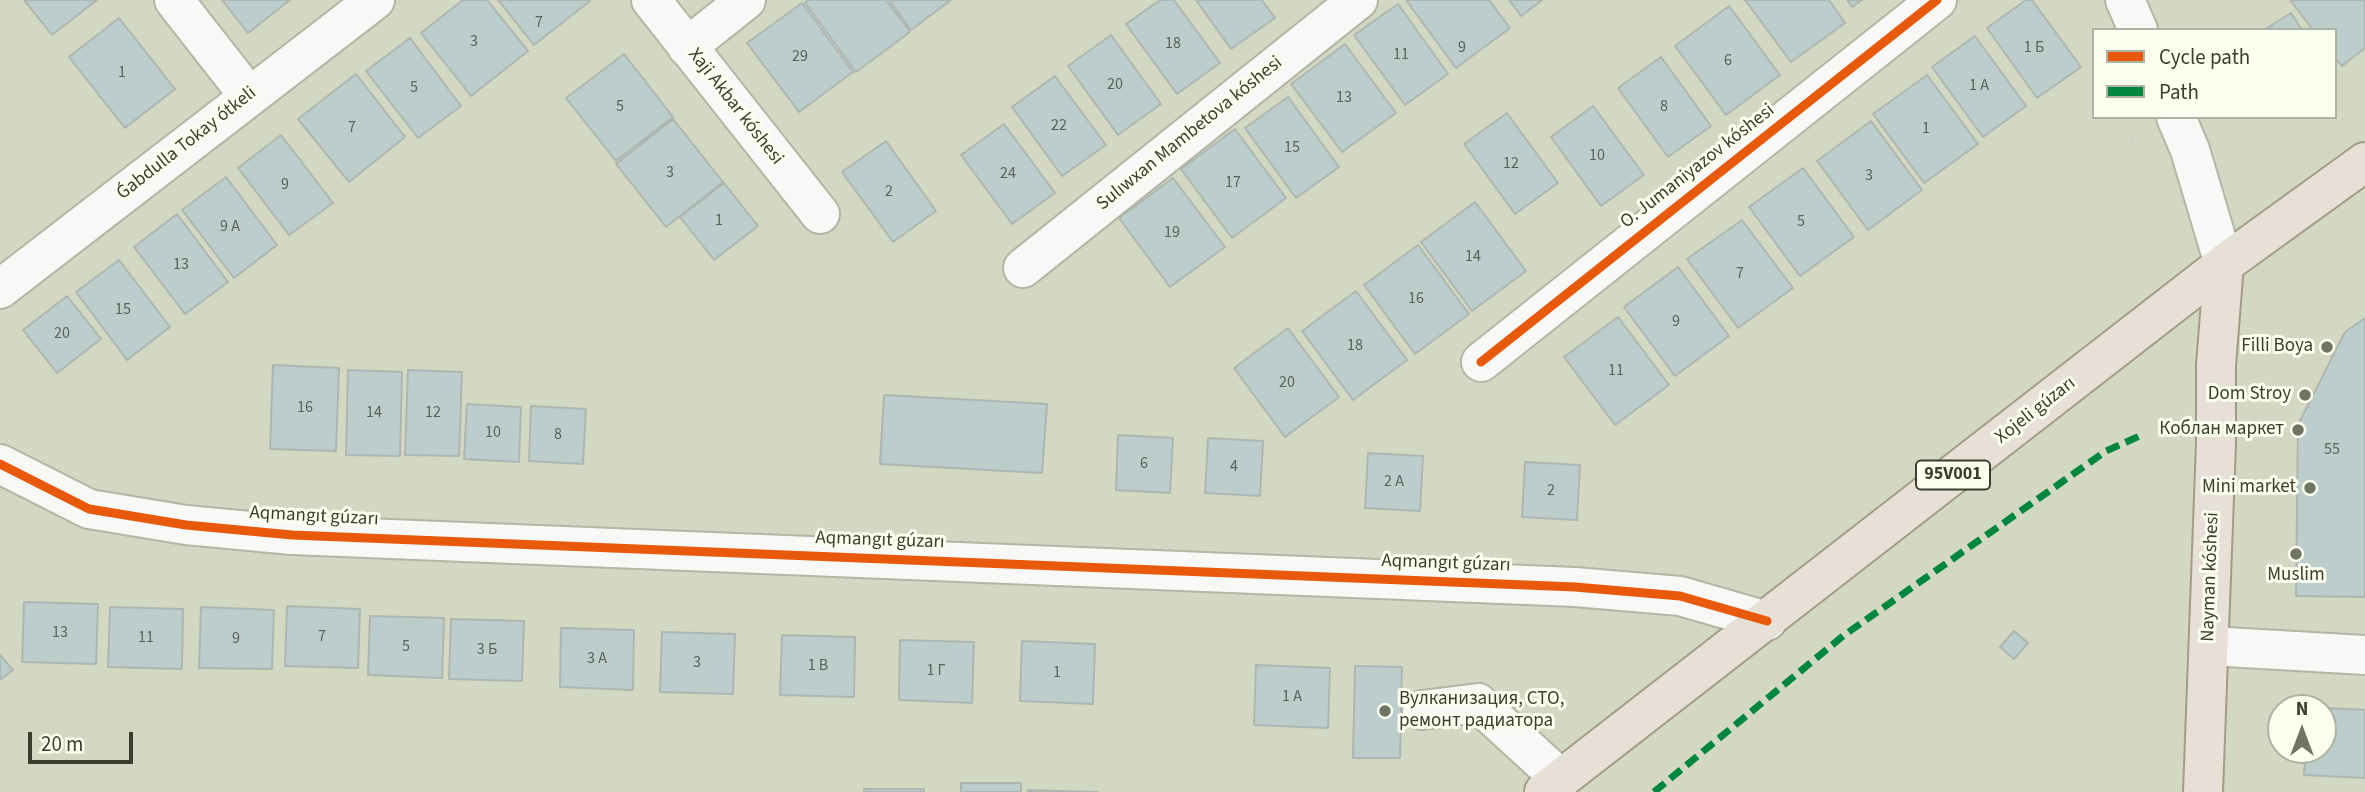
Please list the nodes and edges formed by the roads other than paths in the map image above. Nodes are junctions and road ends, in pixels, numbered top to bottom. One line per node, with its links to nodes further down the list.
1 (174, 0): 10 (street)
2 (375, 0): 10 (street, Ǵabdulla Tokay ótkeli)
3 (651, 0): 9 (street, Xaji Akbar kóshesi)
4 (746, 0): 9 (street)
5 (1358, 0): 15 (street, Sulıwxan Mambetova kóshesi)
6 (1937, 0): 17 (street, O. Jumaniyazov kóshesi)
7 (2125, 0): 8 (street)
8 (2137, 28)
9 (687, 47): 13 (street, Xaji Akbar kóshesi)
10 (249, 96): 16 (street, Ǵabdulla Tokay ótkeli)
11 (2177, 119): 14 (street, Nayman kóshesi)
12 (2365, 162): 14 (main road, Xojeli gúzarı / 95V001)
13 (820, 214)
14 (2224, 264): 19 (main road, Xojeli gúzarı / 95V001); 20 (main road, Nayman kóshesi)
15 (1023, 268)
16 (0, 289)
17 (1481, 362)
18 (0, 464): 19 (street, Aqmangıt gúzarı)
19 (1767, 621): 23 (main road, Xojeli gúzarı / 95V001)
20 (2209, 646): 21 (street); 24 (main road, Nayman kóshesi)
21 (2365, 655)
22 (1422, 710): 23 (street)
23 (1553, 785)
24 (2203, 792)

